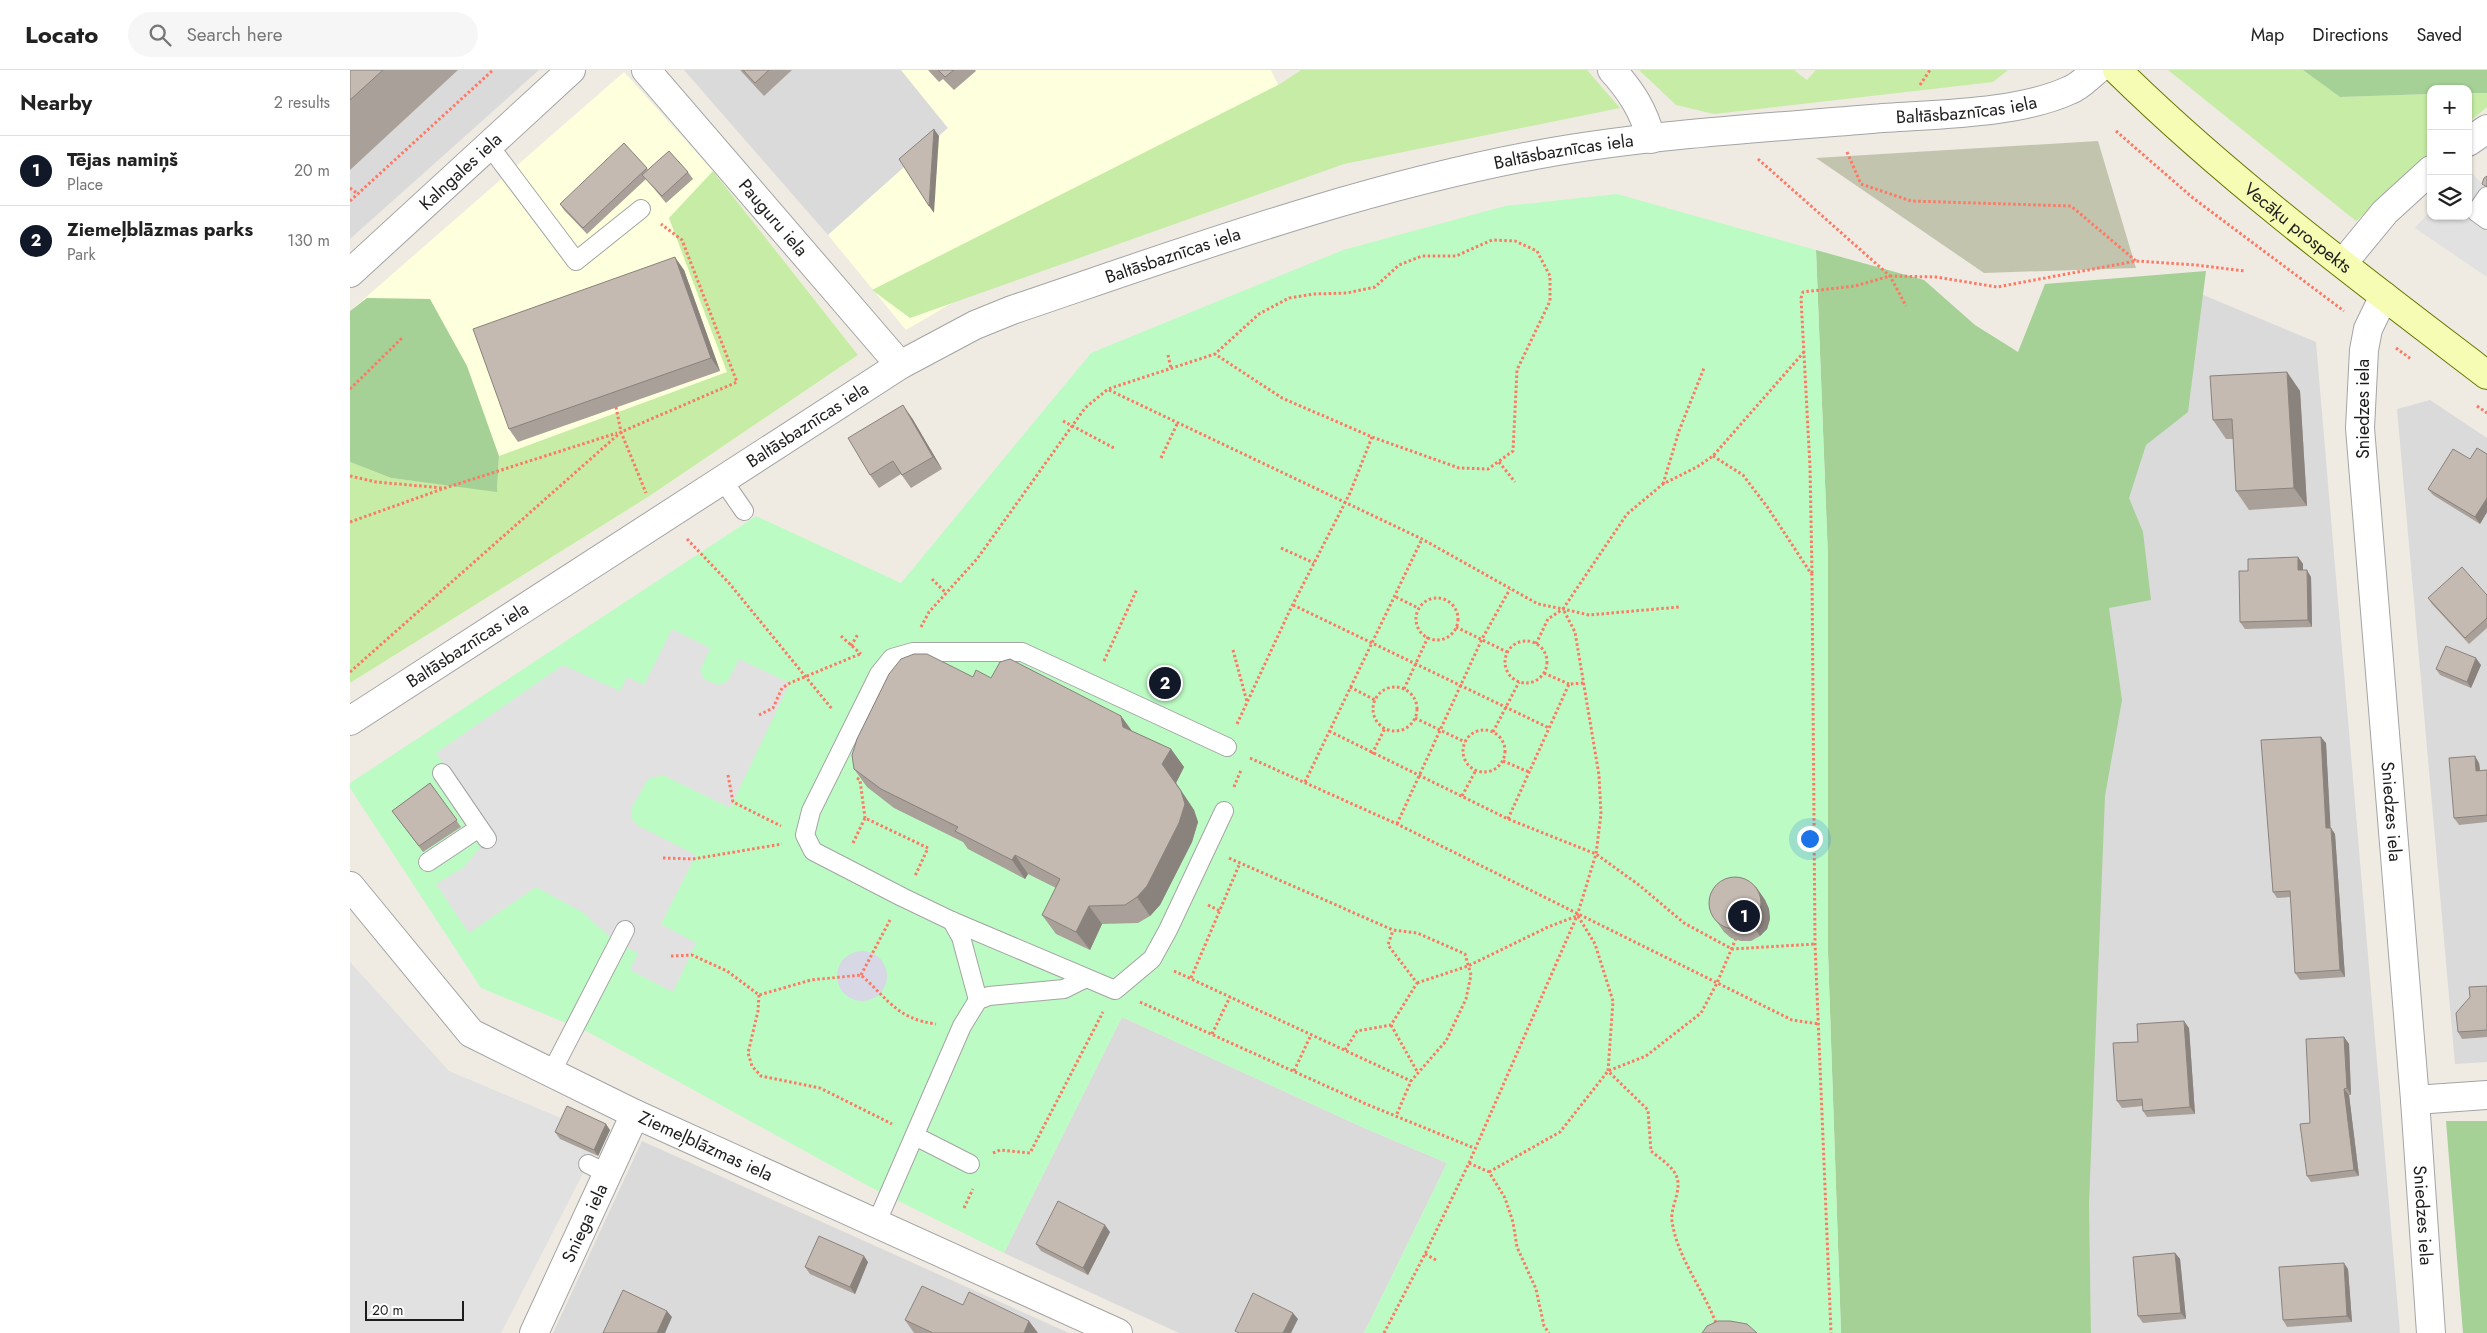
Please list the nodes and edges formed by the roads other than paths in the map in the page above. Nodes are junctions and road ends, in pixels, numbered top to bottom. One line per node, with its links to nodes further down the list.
1 (571, 70): 9 (street, Kalngales iela)
2 (646, 70): 17 (street, Pauguru iela)
3 (1612, 70): 7 (street)
4 (2097, 70): 7 (street, Baltāsbaznīcas iela)
5 (2117, 70): 14 (main road, Vecāķu prospekts)
6 (2487, 129): 8 (street)
7 (1651, 139): 17 (street, Baltāsbaznīcas iela)
8 (2472, 139)
9 (488, 144): 12 (lane); 15 (street, Kalngales iela)
10 (2427, 174): 14 (street)
11 (2487, 196): 13 (lane)
12 (641, 210)
13 (2487, 220)
14 (2343, 263): 16 (main road, Vecāķu prospekts)
15 (350, 273)
16 (2384, 296): 18 (main road, Vecāķu prospekts); 33 (street, Sniedzes iela)
17 (900, 365): 19 (street, Baltāsbaznīcas iela)
18 (2487, 374)
19 (722, 479): 20 (lane); 21 (street, Baltāsbaznīcas iela)
20 (744, 511)
21 (350, 720)
22 (1227, 747): 27 (lane)
23 (442, 772): 25 (lane)
24 (1224, 811): 29 (lane)
25 (428, 862)
26 (350, 886): 31 (street, Ziemeļblāzmas iela)
27 (952, 921): 29 (lane); 30 (lane)
28 (625, 930): 31 (lane)
29 (1086, 978): 30 (lane)
30 (978, 1000): 35 (lane)
31 (552, 1073): 34 (street, Ziemeļblāzmas iela)
32 (2487, 1095): 33 (street)
33 (2415, 1100): 40 (street, Sniedzes iela)
34 (635, 1114): 37 (street, Ziemeļblāzmas iela); 38 (street, Sniega iela)
35 (915, 1136): 36 (lane); 37 (lane)
36 (970, 1164)
37 (876, 1224): 39 (street, Ziemeļblāzmas iela)
38 (534, 1333)
39 (1118, 1333)
40 (2432, 1333)

